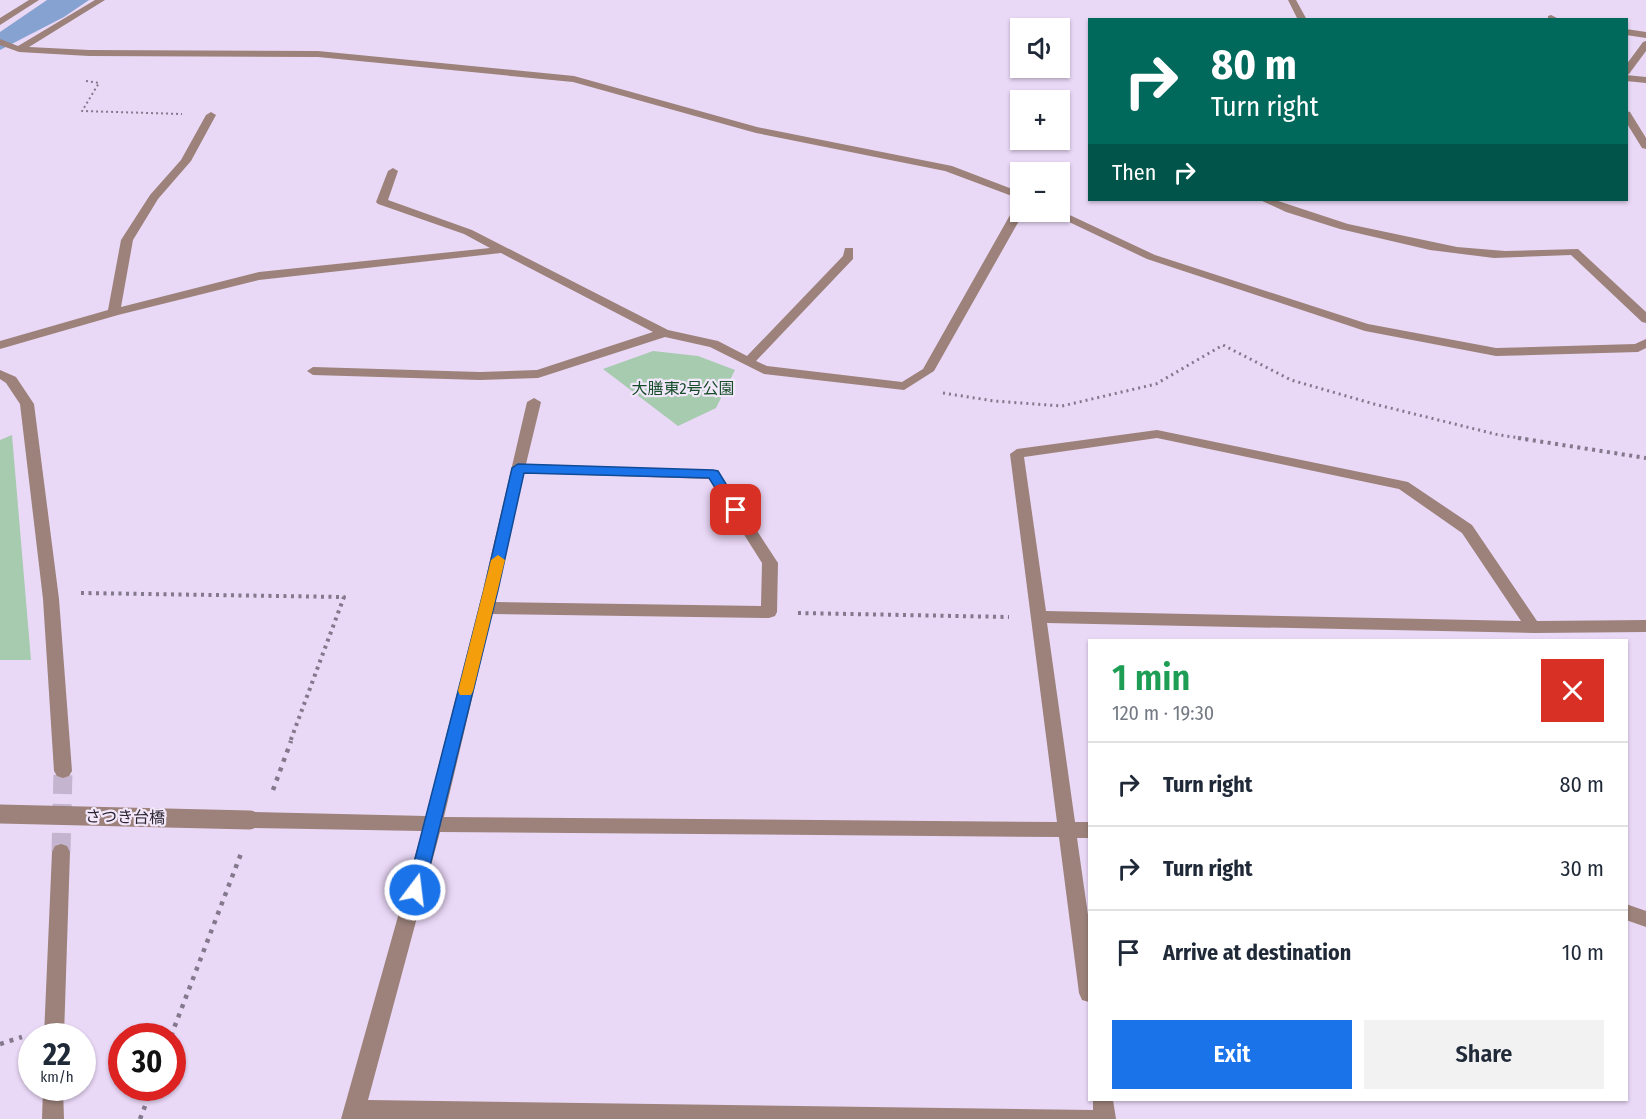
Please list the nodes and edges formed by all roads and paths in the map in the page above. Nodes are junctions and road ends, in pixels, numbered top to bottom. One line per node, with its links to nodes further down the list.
1 (35, 0): 5 (street)
2 (100, 0): 10 (street)
3 (1292, 0): 4 (street)
4 (1302, 18)
5 (0, 22)
6 (1628, 32): 7 (street)
7 (1646, 35)
8 (0, 42): 10 (street)
9 (1646, 44): 11 (street)
10 (19, 49): 19 (street)
11 (1628, 69)
12 (1628, 78): 14 (street)
13 (77, 80): 15 (path)
14 (1646, 80)
15 (211, 115): 25 (street)
16 (1628, 119): 17 (street)
17 (1646, 146)
18 (393, 171): 23 (street)
19 (1010, 192)
20 (1269, 201): 26 (street)
21 (1070, 219): 28 (street)
22 (1012, 222): 33 (street)
23 (501, 250): 25 (street); 27 (street)
24 (849, 250): 30 (street)
25 (114, 312): 29 (street)
26 (1646, 319)
27 (664, 333): 30 (street); 31 (street)
28 (1646, 344)
29 (0, 345)
30 (749, 361): 33 (street)
31 (313, 371)
32 (0, 374): 43 (street)
33 (904, 386): 35 (path)
34 (534, 402): 36 (street)
35 (1646, 458)
36 (518, 468): 38 (street); 39 (street)
37 (74, 593): 44 (path)
38 (486, 608): 39 (street); 46 (street)
39 (769, 612): 40 (path)
40 (1040, 617): 41 (street); 41 (street); 47 (street)
41 (1533, 627): 42 (street)
42 (1646, 627)
43 (63, 771)
44 (273, 791)
45 (0, 814): 46 (street, さつき台橋, bridge)
46 (433, 824): 47 (street, さつき台橋); 59 (street)
47 (1068, 830): 48 (street, さつき台橋); 53 (street)
48 (1088, 830)
49 (244, 847): 55 (path)
50 (61, 852): 54 (street)
51 (1628, 913): 52 (street)
52 (1646, 919)
53 (1088, 985)
54 (54, 1023)
55 (176, 1023)
56 (53, 1101): 60 (street)
57 (147, 1101): 61 (path)
58 (1103, 1101): 63 (street)
59 (353, 1114): 62 (street)
60 (52, 1119)
61 (140, 1119)
62 (1090, 1119)
63 (1105, 1119)

